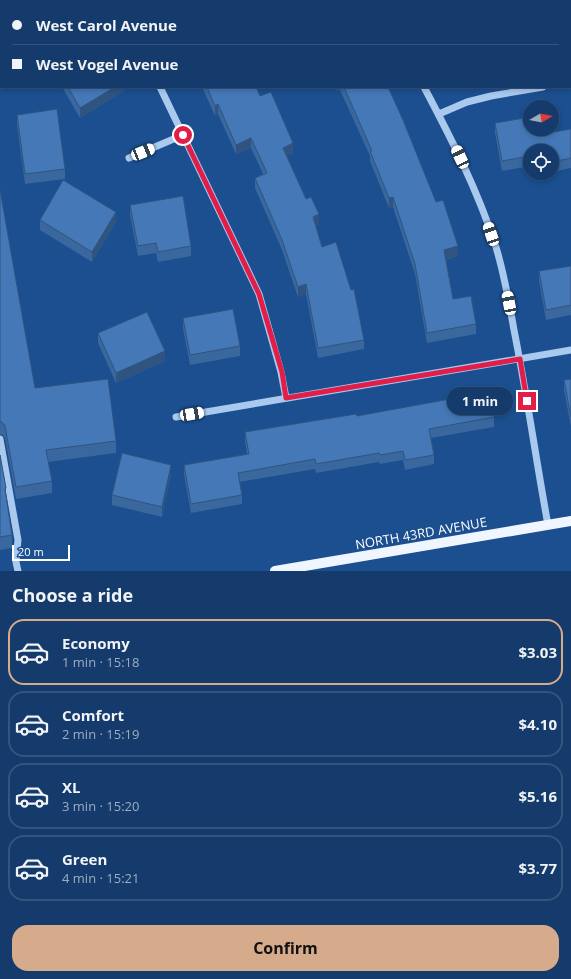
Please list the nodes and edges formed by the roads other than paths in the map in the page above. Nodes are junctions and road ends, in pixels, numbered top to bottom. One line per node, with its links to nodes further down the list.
1 (160, 88): 5 (street)
2 (425, 88): 4 (street)
3 (538, 88): 4 (street)
4 (439, 114): 8 (street)
5 (183, 135): 6 (street); 9 (street)
6 (129, 158)
7 (571, 350): 8 (street)
8 (520, 359): 9 (street); 13 (street)
9 (286, 398): 10 (street)
10 (176, 417)
11 (0, 439): 15 (street)
12 (571, 521): 13 (main road, NORTH 43RD AVENUE)
13 (548, 525): 14 (main road, NORTH 43RD AVENUE)
14 (296, 569): 16 (main road, NORTH 43RD AVENUE)
15 (18, 571)
16 (275, 571)

